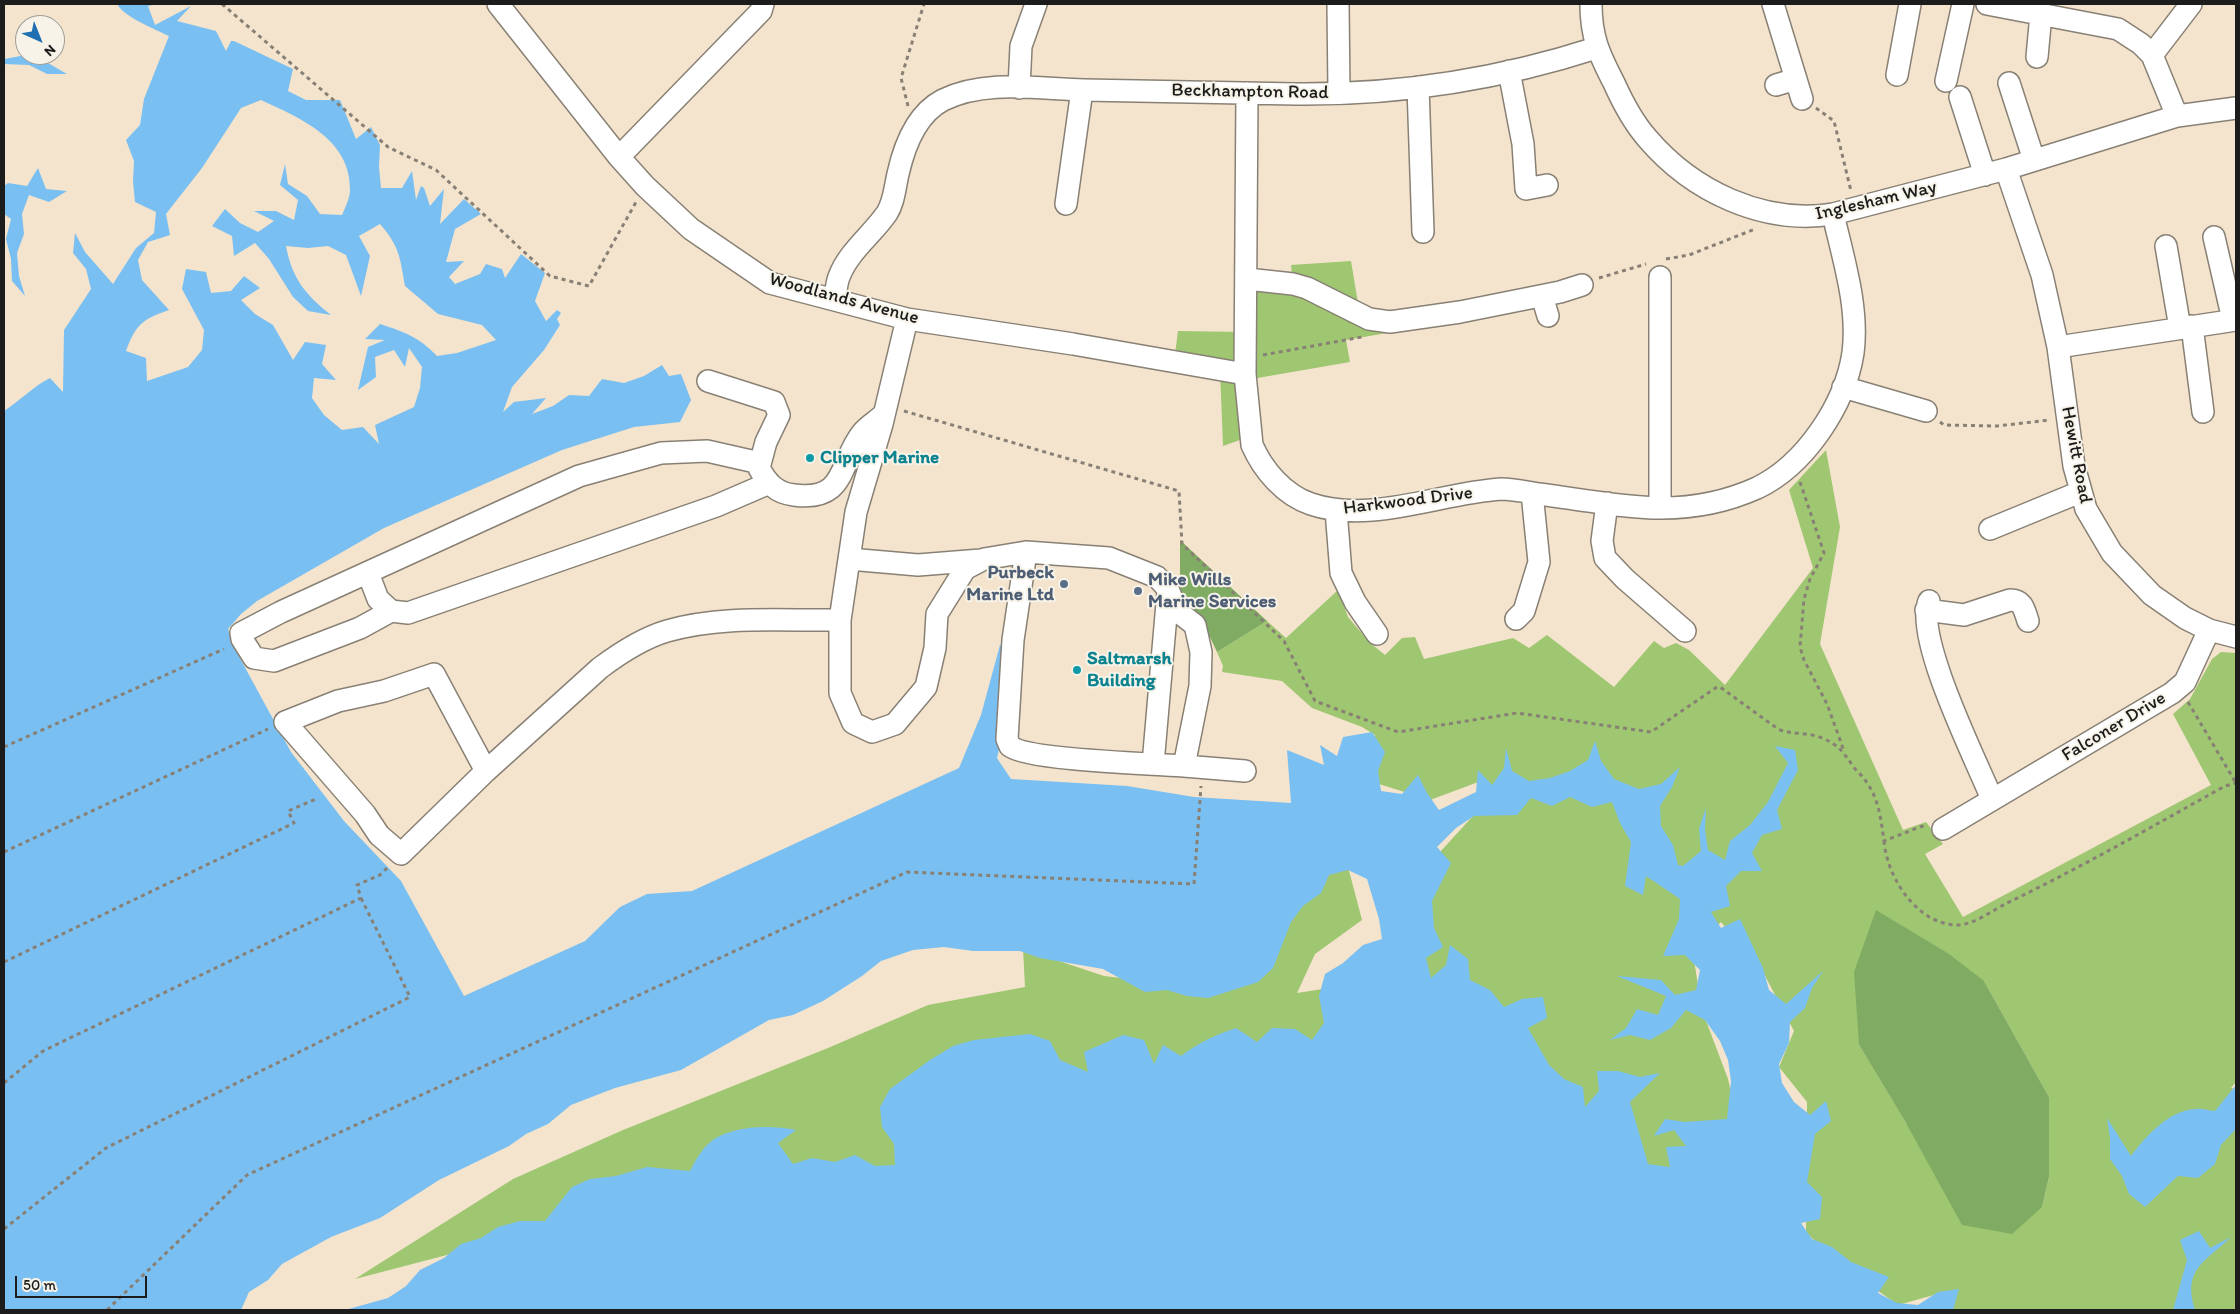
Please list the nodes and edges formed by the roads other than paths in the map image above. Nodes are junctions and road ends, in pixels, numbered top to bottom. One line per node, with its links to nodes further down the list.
1 (498, 4): 26 (street, Woodlands Avenue)
2 (763, 4): 26 (street)
3 (1036, 4): 19 (street)
4 (1338, 4): 23 (street)
5 (1591, 4): 12 (street, Inglesham Way)
6 (1773, 4): 20 (street)
7 (1910, 4): 16 (street)
8 (1964, 4): 29 (street)
9 (1987, 4): 11 (street)
10 (2191, 4): 13 (street)
11 (2041, 14): 13 (street); 14 (street)
12 (1596, 48): 15 (street, Beckhampton Road); 32 (street, Inglesham Way)
13 (2152, 55): 25 (street)
14 (2037, 57)
15 (1509, 71): 18 (street, Beckhampton Road); 30 (street)
16 (1897, 75)
17 (2008, 83): 27 (street)
18 (1418, 87): 23 (street, Beckhampton Road); 33 (street)
19 (1019, 88): 21 (street, Beckhampton Road); 40 (street, Beckhampton Road)
20 (1792, 88)
21 (1082, 90): 22 (street, Beckhampton Road); 31 (street)
22 (1247, 93): 23 (street, Beckhampton Road); 37 (street, Harkwood Drive)
23 (1339, 93)
24 (2236, 108): 25 (street, Inglesham Way)
25 (2177, 116): 27 (street, Inglesham Way)
26 (619, 157): 40 (street, Woodlands Avenue)
27 (2034, 160): 28 (street, Inglesham Way)
28 (2006, 169): 29 (street, Inglesham Way); 45 (street, Hewitt Road)
29 (1985, 174): 32 (street, Inglesham Way)
30 (1547, 186)
31 (1066, 204)
32 (1833, 214): 48 (street, Harkwood Drive)
33 (1423, 232)
34 (2214, 237): 43 (street)
35 (2166, 246): 44 (street)
36 (1656, 267): 57 (street)
37 (1247, 279): 39 (street); 46 (street, Harkwood Drive)
38 (1582, 285): 39 (street)
39 (1542, 296): 41 (street)
40 (835, 300): 42 (street, Woodlands Avenue)
41 (1548, 316)
42 (907, 319): 46 (street, Woodlands Avenue); 49 (street)
43 (2235, 320): 44 (street)
44 (2186, 327): 45 (street); 51 (street)
45 (2058, 347): 54 (street, Hewitt Road)
46 (1245, 366): 58 (street, Harkwood Drive)
47 (708, 381): 52 (street)
48 (1843, 387): 50 (street); 57 (street, Harkwood Drive)
49 (885, 410): 53 (street); 61 (street)
50 (1926, 410)
51 (2203, 412)
52 (760, 463): 53 (street); 63 (street)
53 (767, 484): 65 (street)
54 (2080, 492): 59 (street); 69 (street, Hewitt Road)
55 (1532, 493): 56 (street, Harkwood Drive); 58 (street, Harkwood Drive); 66 (street)
56 (1607, 503): 57 (street, Harkwood Drive); 70 (street)
57 (1660, 508)
58 (1336, 510): 71 (street)
59 (1990, 529)
60 (1026, 552): 62 (street); 64 (street); 73 (street)
61 (849, 559): 62 (street); 67 (street)
62 (984, 559): 67 (street)
63 (368, 573): 65 (street); 65 (street)
64 (1168, 589): 73 (street); 74 (street)
65 (391, 611)
66 (1516, 619)
67 (840, 620): 76 (street)
68 (2028, 621): 77 (street)
69 (2209, 630): 72 (street, Hewitt Road); 77 (street, Falconer Drive)
70 (1685, 631)
71 (1377, 634)
72 (2236, 637)
73 (1153, 764): 74 (street)
74 (1184, 766): 75 (street)
75 (1245, 771)
76 (486, 772): 76 (street)
77 (1992, 800): 78 (street, Falconer Drive)
78 (1943, 829)

